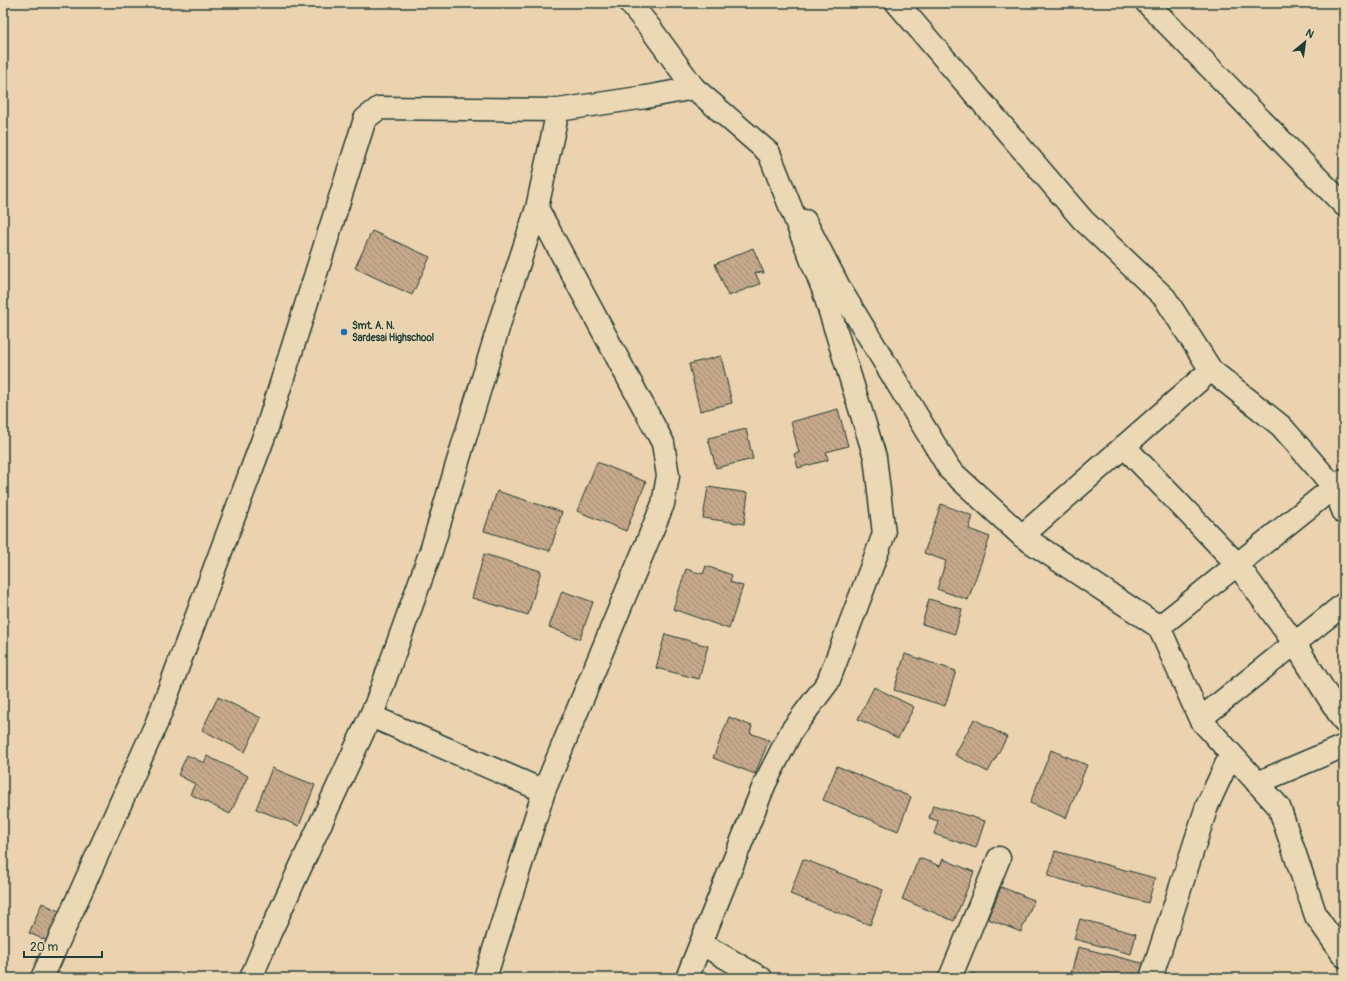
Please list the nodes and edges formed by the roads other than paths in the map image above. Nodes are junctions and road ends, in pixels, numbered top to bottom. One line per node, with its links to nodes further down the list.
1 (630, 3): 4 (street)
2 (897, 3): 9 (street)
3 (1148, 3): 7 (street)
4 (694, 88): 5 (street); 6 (street)
5 (558, 110): 8 (street); 28 (street)
6 (769, 153): 13 (street); 26 (street)
7 (1344, 205)
8 (537, 208): 18 (street); 24 (street)
9 (1211, 370): 10 (street); 11 (street)
10 (1124, 446): 13 (street); 14 (street)
11 (1339, 483): 12 (street); 14 (street)
12 (1344, 513)
13 (1022, 536): 16 (street)
14 (1237, 564): 16 (street); 17 (street)
15 (1344, 604): 17 (street)
16 (1159, 627): 19 (street)
17 (1295, 644): 19 (street); 20 (street)
18 (371, 716): 24 (street); 29 (street)
19 (1200, 719): 22 (street)
20 (1344, 722)
21 (1344, 746): 23 (street)
22 (1231, 754): 23 (street); 34 (street)
23 (1257, 783): 27 (street)
24 (544, 791): 30 (street)
25 (999, 858): 33 (street)
26 (702, 944): 31 (street); 32 (street)
27 (1344, 956)
28 (42, 978)
29 (251, 978)
30 (485, 978)
31 (687, 978)
32 (761, 978)
33 (950, 978)
34 (1151, 978)

